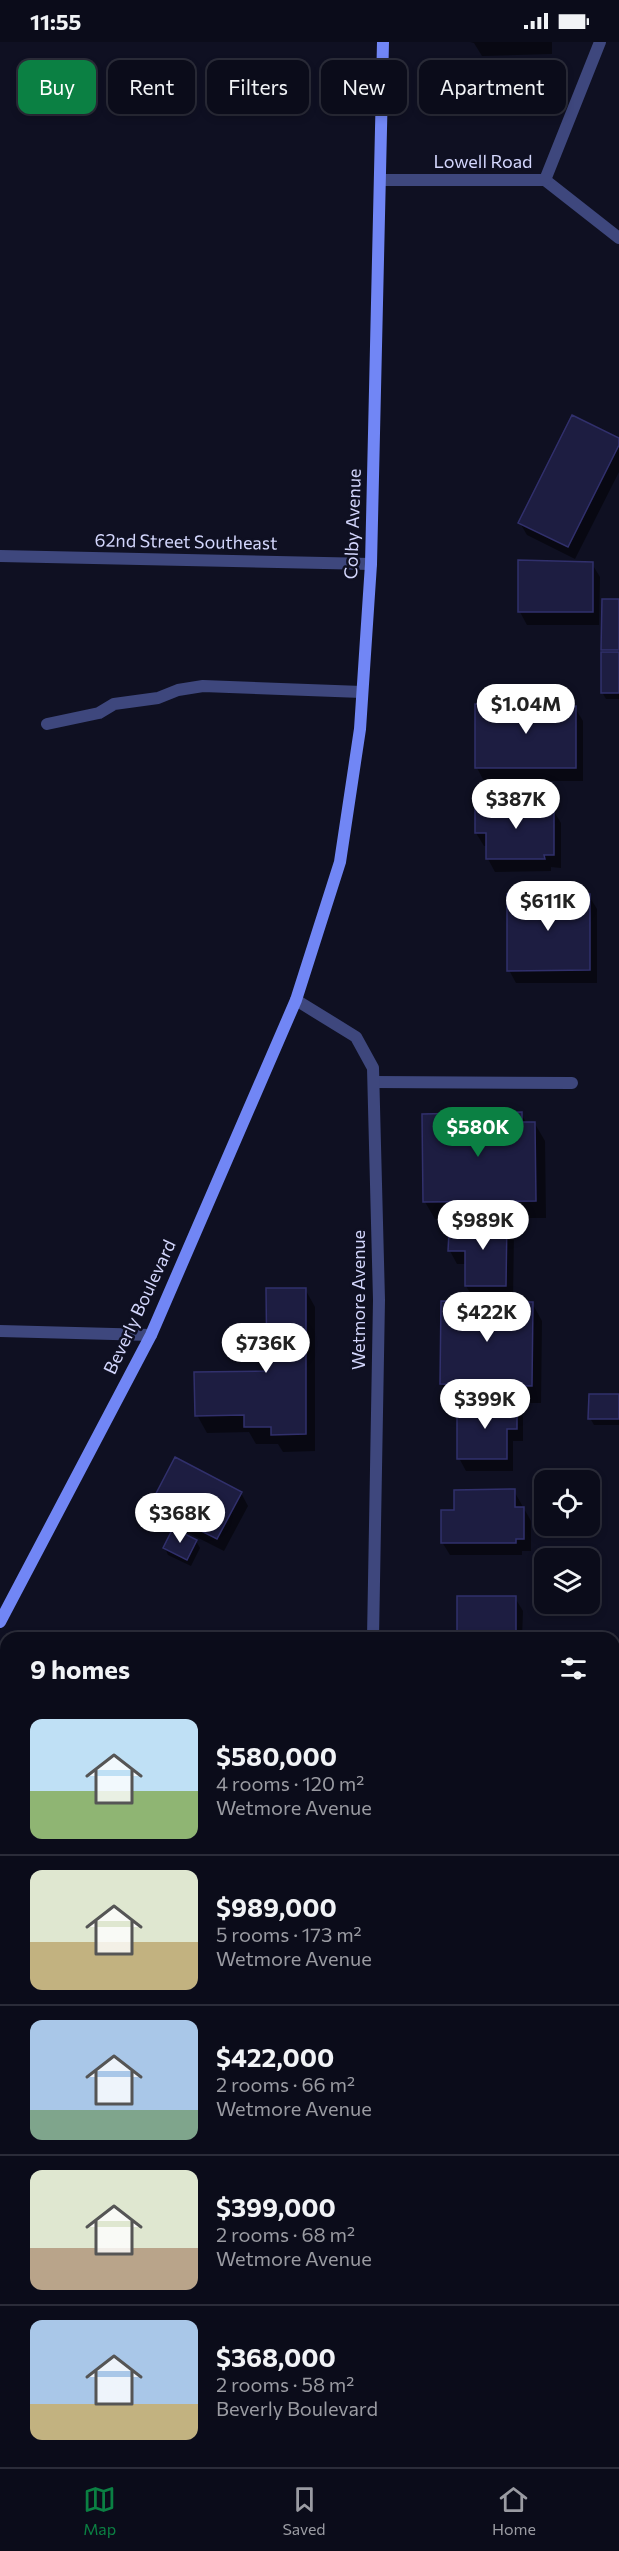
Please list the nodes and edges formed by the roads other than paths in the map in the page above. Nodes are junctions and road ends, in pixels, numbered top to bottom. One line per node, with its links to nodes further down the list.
1 (383, 42): 3 (main road, Colby Avenue)
2 (600, 42): 4 (street, Lowell Road)
3 (381, 180): 4 (street, Lowell Road); 7 (main road, Colby Avenue)
4 (545, 180): 5 (street)
5 (619, 238)
6 (0, 556): 7 (street, 62nd Street Southeast)
7 (371, 564): 8 (main road, Colby Avenue)
8 (363, 692): 9 (street); 10 (main road, Colby Avenue)
9 (47, 724)
10 (296, 1000): 11 (street, Wetmore Avenue); 14 (main road, Beverly Boulevard)
11 (374, 1082): 12 (street); 16 (street, Wetmore Avenue)
12 (572, 1083)
13 (0, 1331): 14 (street)
14 (151, 1335): 15 (main road, Beverly Boulevard)
15 (0, 1622)
16 (373, 1632)

